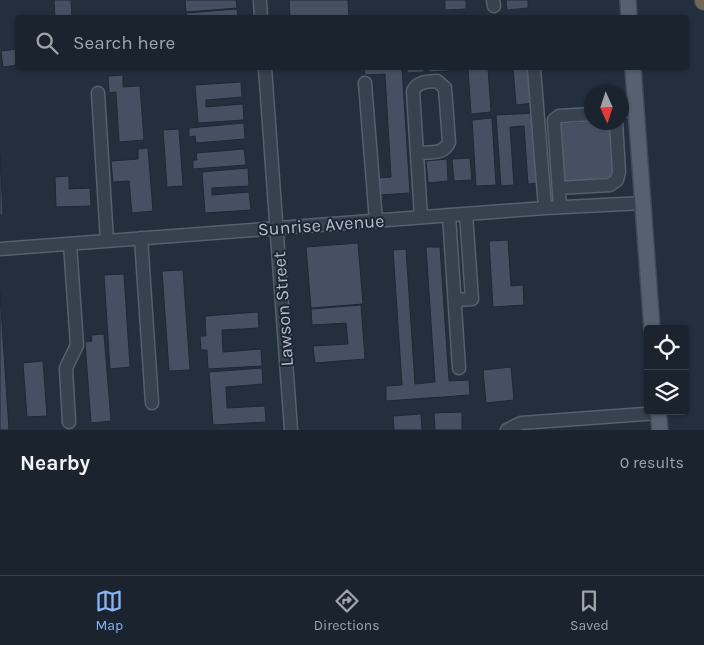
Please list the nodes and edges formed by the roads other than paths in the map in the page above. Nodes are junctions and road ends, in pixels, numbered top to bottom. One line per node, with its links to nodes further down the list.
1 (260, 0): 3 (street)
2 (628, 0): 4 (main road)
3 (261, 15)
4 (629, 15)
5 (265, 70): 22 (street, Lawson Street)
6 (534, 70): 17 (street)
7 (633, 70): 10 (main road)
8 (365, 83): 21 (street)
9 (98, 93): 24 (street)
10 (629, 111): 15 (main road)
11 (584, 114): 14 (street)
12 (617, 130): 14 (street)
13 (417, 153): 13 (street); 20 (street)
14 (558, 188): 16 (street)
15 (643, 203): 16 (street, Sunrise Avenue); 28 (main road)
16 (560, 207): 17 (street, Sunrise Avenue)
17 (545, 208): 18 (street, Sunrise Avenue)
18 (466, 214): 19 (street, Sunrise Avenue); 27 (street)
19 (449, 215): 20 (street, Sunrise Avenue); 27 (street)
20 (422, 217): 21 (street, Sunrise Avenue)
21 (376, 221): 22 (street, Sunrise Avenue)
22 (277, 228): 23 (street, Sunrise Avenue); 34 (street, Lawson Street)
23 (141, 238): 24 (street, Sunrise Avenue); 30 (street)
24 (107, 241): 25 (street, Sunrise Avenue)
25 (70, 244): 26 (street, Sunrise Avenue); 33 (street)
26 (0, 250)
27 (456, 300): 29 (street)
28 (652, 325)
29 (459, 368)
30 (152, 403)
31 (644, 413): 35 (street)
32 (658, 415): 36 (main road)
33 (70, 422)
34 (291, 430)
35 (508, 430)
36 (660, 430)

